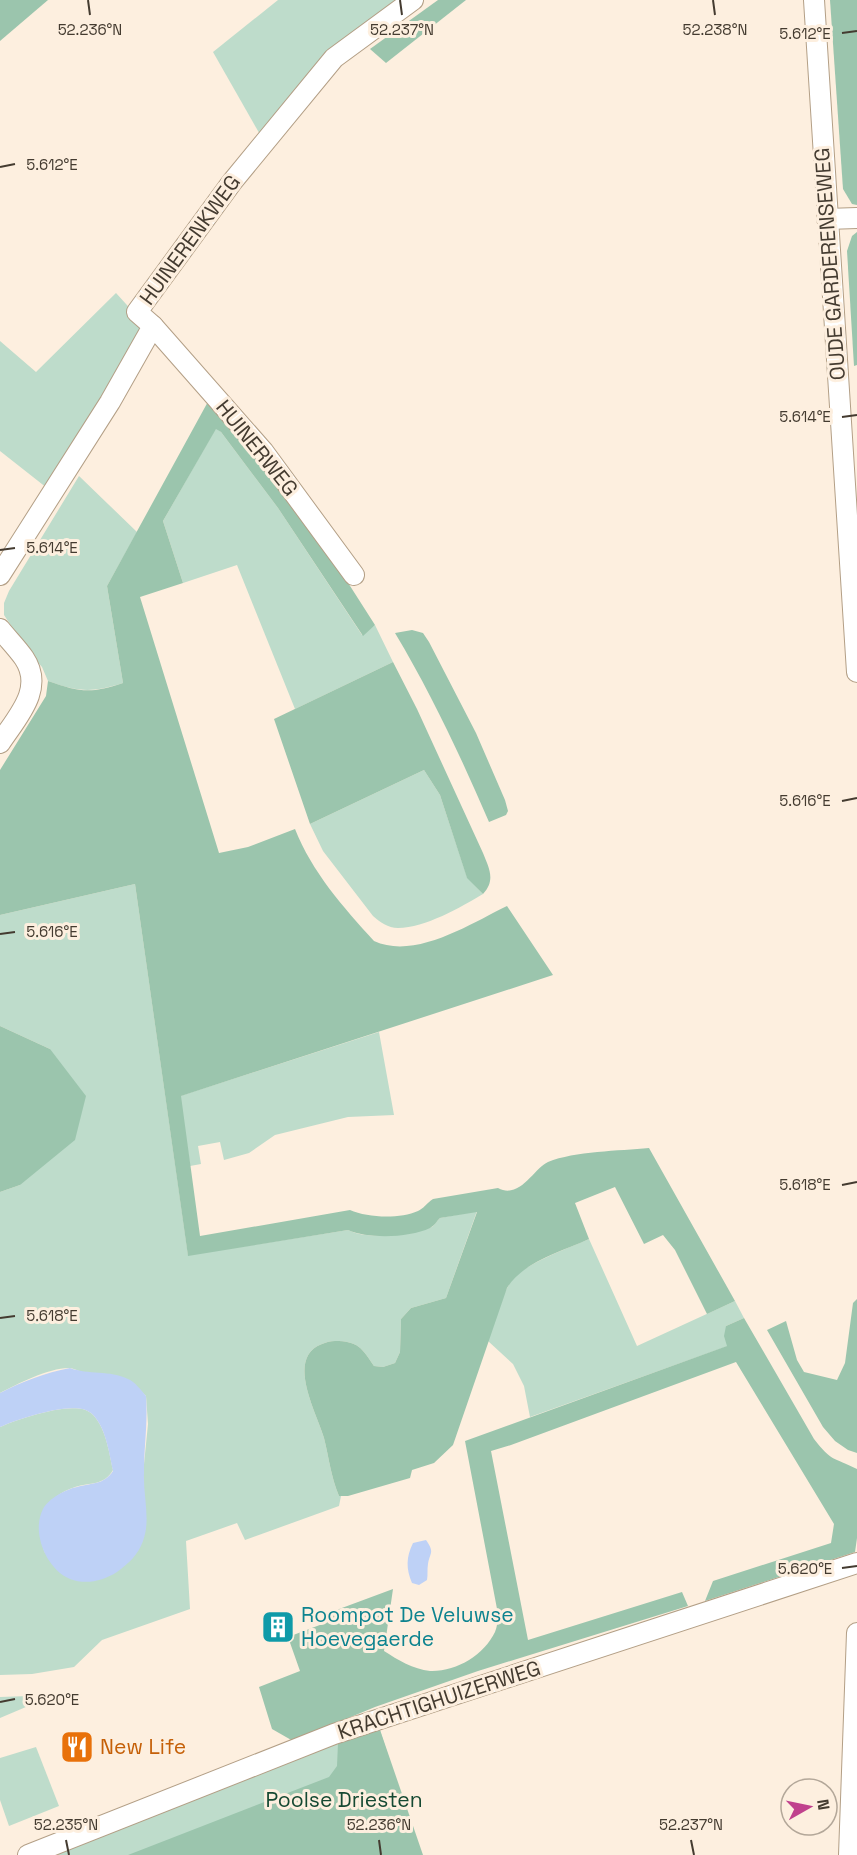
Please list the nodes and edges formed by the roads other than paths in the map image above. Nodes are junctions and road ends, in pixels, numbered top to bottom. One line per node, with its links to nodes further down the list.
1 (413, 0): 5 (street, HUINERENKWEG)
2 (814, 0): 4 (street, OUDE GARDERENSEWEG)
3 (857, 218): 4 (street)
4 (827, 219): 9 (street, OUDE GARDERENSEWEG)
5 (153, 326): 6 (street, HUINERENKWEG); 7 (street, HUINERWEG)
6 (0, 575)
7 (354, 575)
8 (0, 629): 10 (street)
9 (857, 672)
10 (0, 743)
11 (857, 1563): 14 (street, KRACHTIGHUIZERWEG)
12 (857, 1633): 13 (street)
13 (855, 1762): 15 (street)
14 (28, 1855)
15 (849, 1855)

